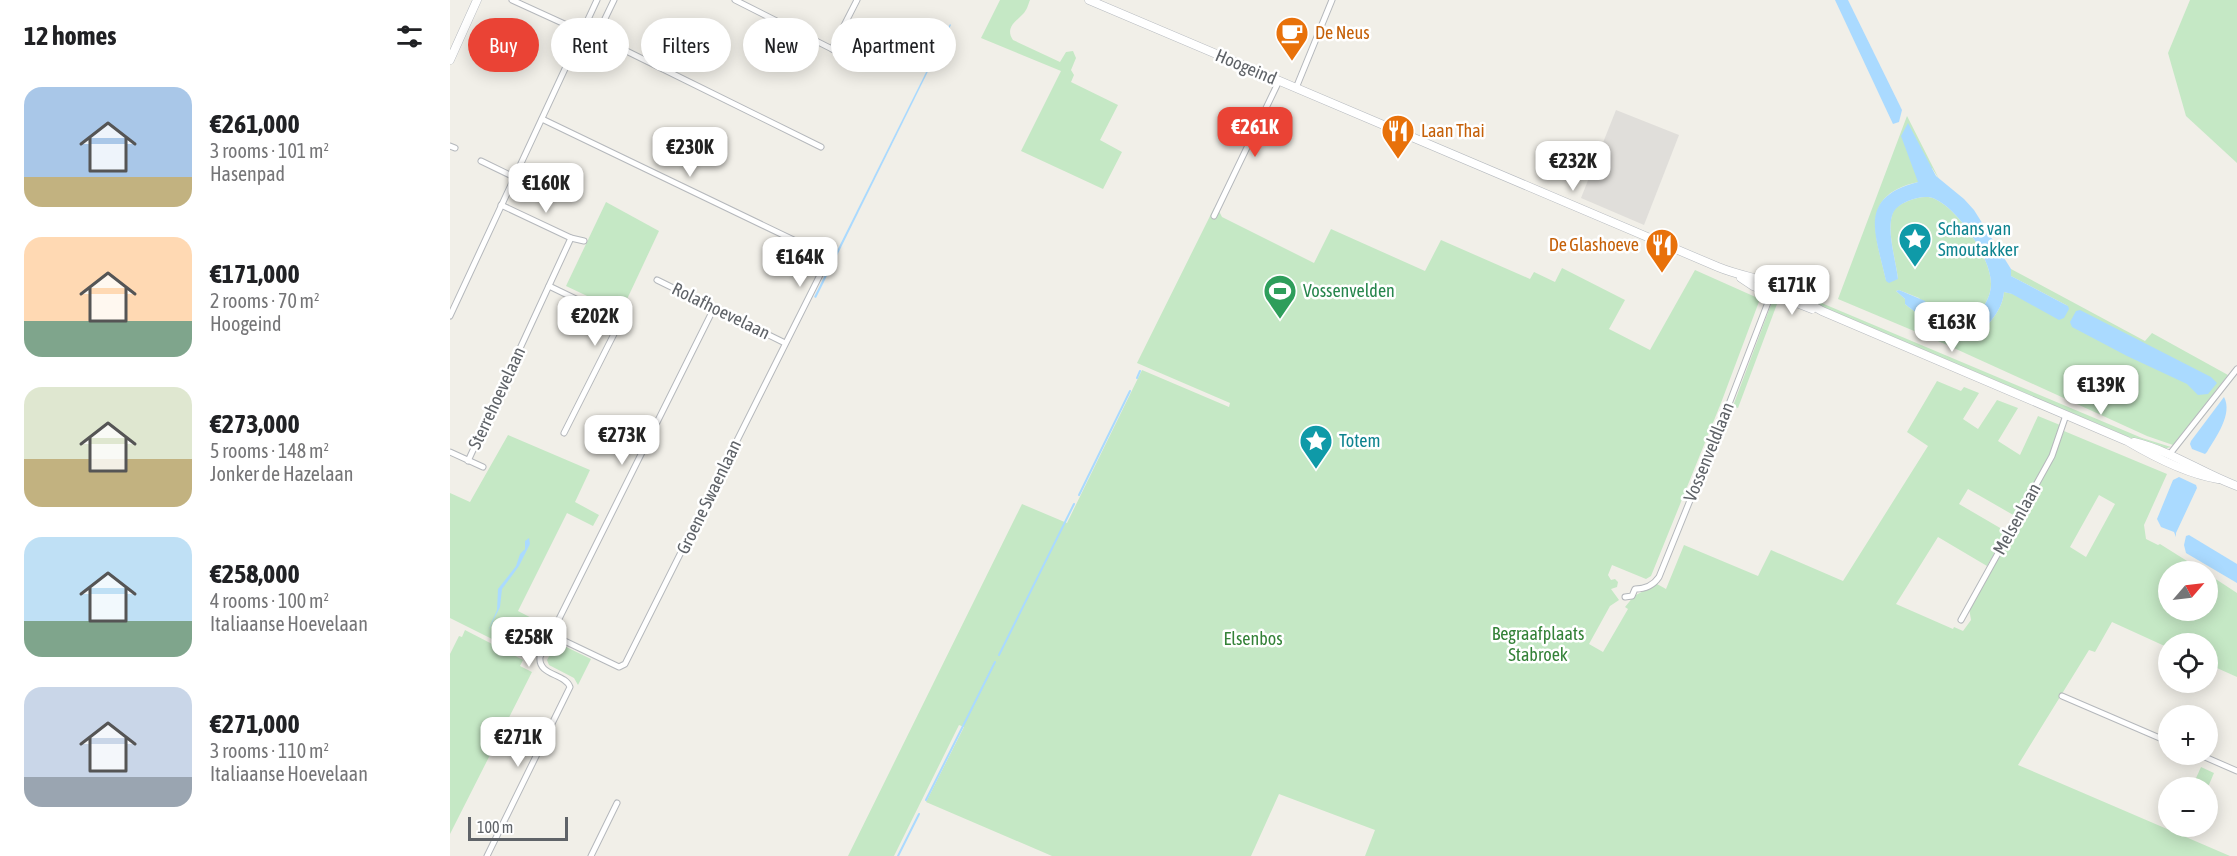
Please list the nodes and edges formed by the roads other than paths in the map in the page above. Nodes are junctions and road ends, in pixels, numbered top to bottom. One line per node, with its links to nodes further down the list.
1 (477, 0): 15 (main road)
2 (512, 0): 9 (street)
3 (597, 0): 10 (street)
4 (614, 0): 11 (street)
5 (735, 0): 13 (street)
6 (857, 0): 12 (street)
7 (1089, 0): 17 (main road, Hoogeind)
8 (1332, 0): 18 (street)
9 (551, 18)
10 (589, 18)
11 (605, 18)
12 (847, 18)
13 (831, 48)
14 (629, 52): 20 (street)
15 (450, 60)
16 (564, 72): 19 (street)
17 (1280, 81): 18 (main road, Hoogeind); 24 (street)
18 (1296, 88): 29 (main road, Hoogeind)
19 (542, 119): 22 (street); 32 (street, Groene Swaenlaan)
20 (821, 147)
21 (481, 161): 22 (street)
22 (514, 177): 23 (street)
23 (501, 205): 25 (street); 31 (street)
24 (1214, 216)
25 (571, 238): 26 (street); 28 (street, Sterrehoevelaan)
26 (584, 242)
27 (657, 280): 30 (street, Rolafhoevelaan)
28 (549, 286): 35 (street); 38 (street, Sterrehoevelaan)
29 (1772, 290): 34 (main road, Hoogeind); 41 (street, Vossenveldlaan)
30 (714, 308): 32 (street, Rolafhoevelaan); 43 (street)
31 (450, 316)
32 (785, 343): 43 (street, Groene Swaenlaan)
33 (2236, 373): 37 (street)
34 (2066, 416): 37 (main road, Hoogeind); 42 (street, Melsenlaan)
35 (564, 433)
36 (450, 452): 38 (street)
37 (2168, 458): 40 (main road, Hoogeind)
38 (468, 460): 39 (street)
39 (483, 467)
40 (2237, 486)
41 (1625, 597)
42 (1961, 620)
43 (552, 635): 49 (street)
44 (2062, 696): 45 (street)
45 (2158, 737)
46 (2218, 762): 47 (street)
47 (2237, 771)
48 (617, 803): 50 (street)
49 (487, 856)
50 (591, 856)

